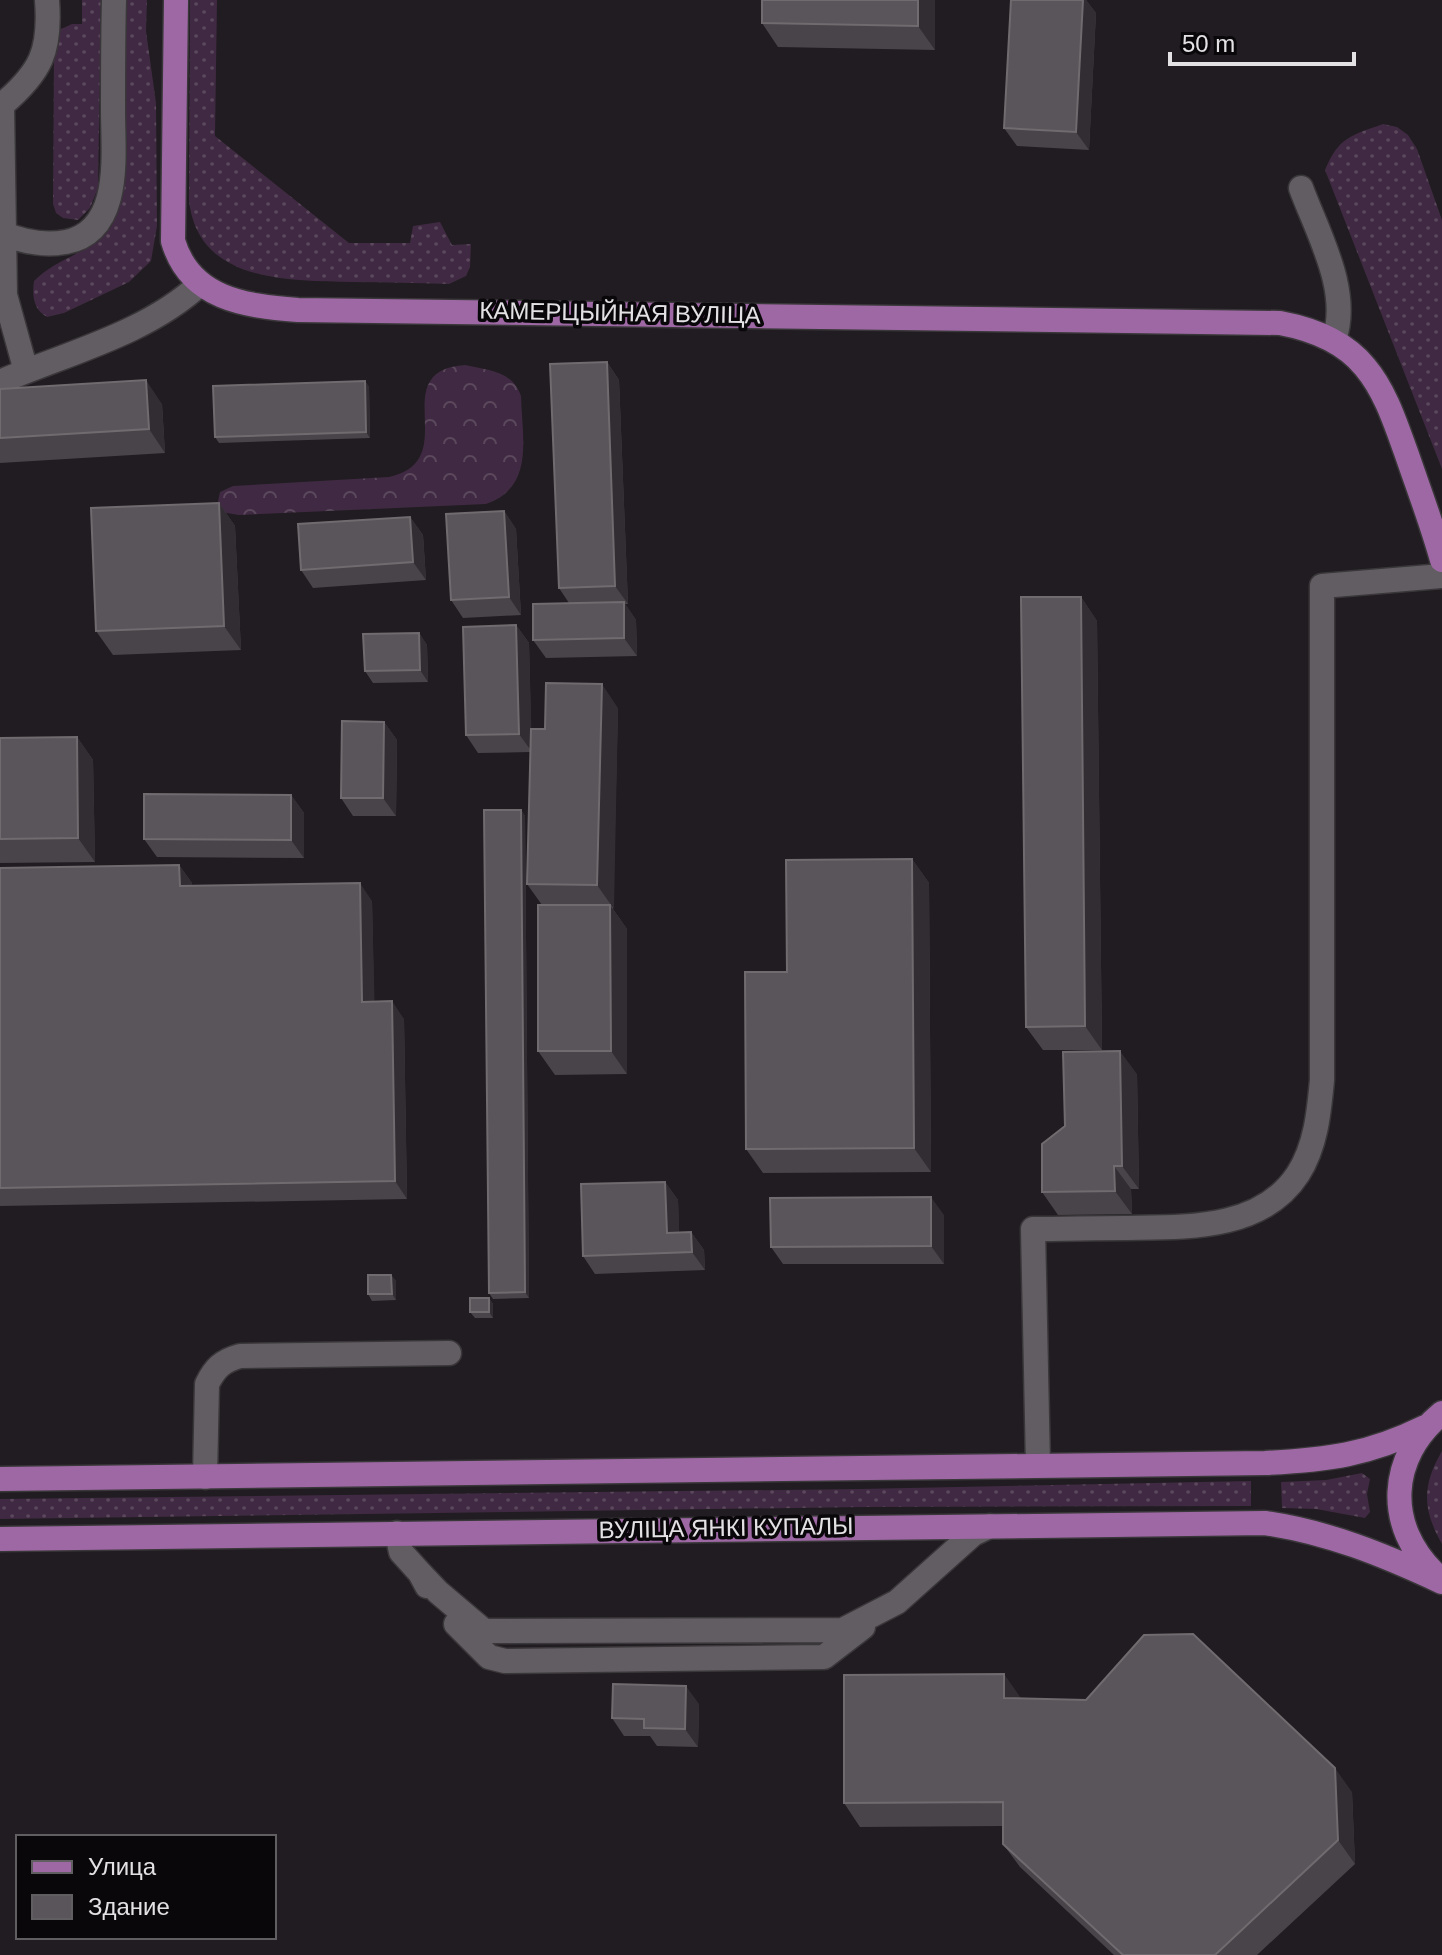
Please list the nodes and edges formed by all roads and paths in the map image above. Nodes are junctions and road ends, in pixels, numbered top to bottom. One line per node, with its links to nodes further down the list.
1 (47, 0): 4 (street)
2 (114, 0): 6 (street)
3 (176, 0): 7 (main road)
4 (1, 100): 6 (street)
5 (1301, 188): 8 (street)
6 (2, 233): 9 (street)
7 (200, 284): 8 (main road, КАМЕРЦЫЙНАЯ ВУЛІЦА); 9 (street)
8 (1334, 340): 11 (main road, КАМЕРЦЫЙНАЯ ВУЛІЦА)
9 (26, 371): 10 (street)
10 (0, 382)
11 (1442, 560)
12 (1442, 576): 15 (street)
13 (449, 1353): 16 (street)
14 (1433, 1420): 15 (main road); 21 (main road)
15 (1038, 1465): 16 (main road)
16 (205, 1477): 17 (main road)
17 (0, 1479)
18 (990, 1526): 19 (main road, ВУЛІЦА ЯНКІ КУПАЛЫ); 19 (street); 21 (main road, ВУЛІЦА ЯНКІ КУПАЛЫ)
19 (397, 1533): 20 (main road, ВУЛІЦА ЯНКІ КУПАЛЫ)
20 (0, 1539)
21 (1442, 1582)

